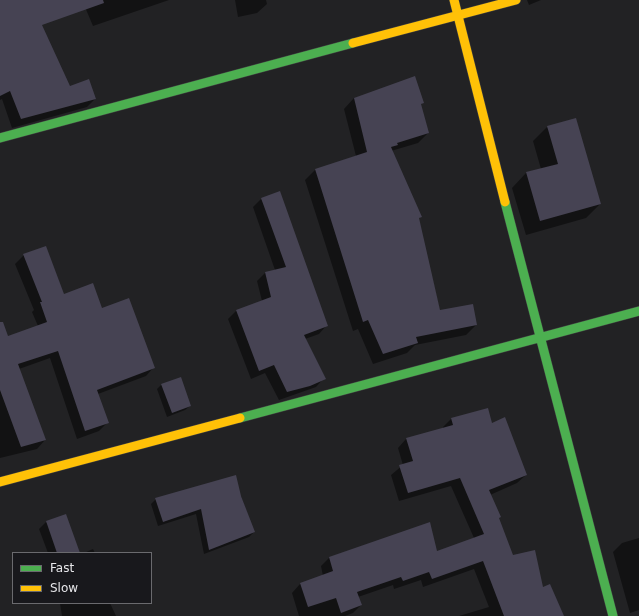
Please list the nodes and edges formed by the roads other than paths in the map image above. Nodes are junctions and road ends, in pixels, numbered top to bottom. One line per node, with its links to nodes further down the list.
1 (454, 0): 3 (street)
2 (516, 0): 3 (street)
3 (458, 16): 4 (street); 6 (street)
4 (0, 138)
5 (639, 311): 6 (street)
6 (539, 338): 7 (street); 8 (street)
7 (0, 482)
8 (613, 616)

